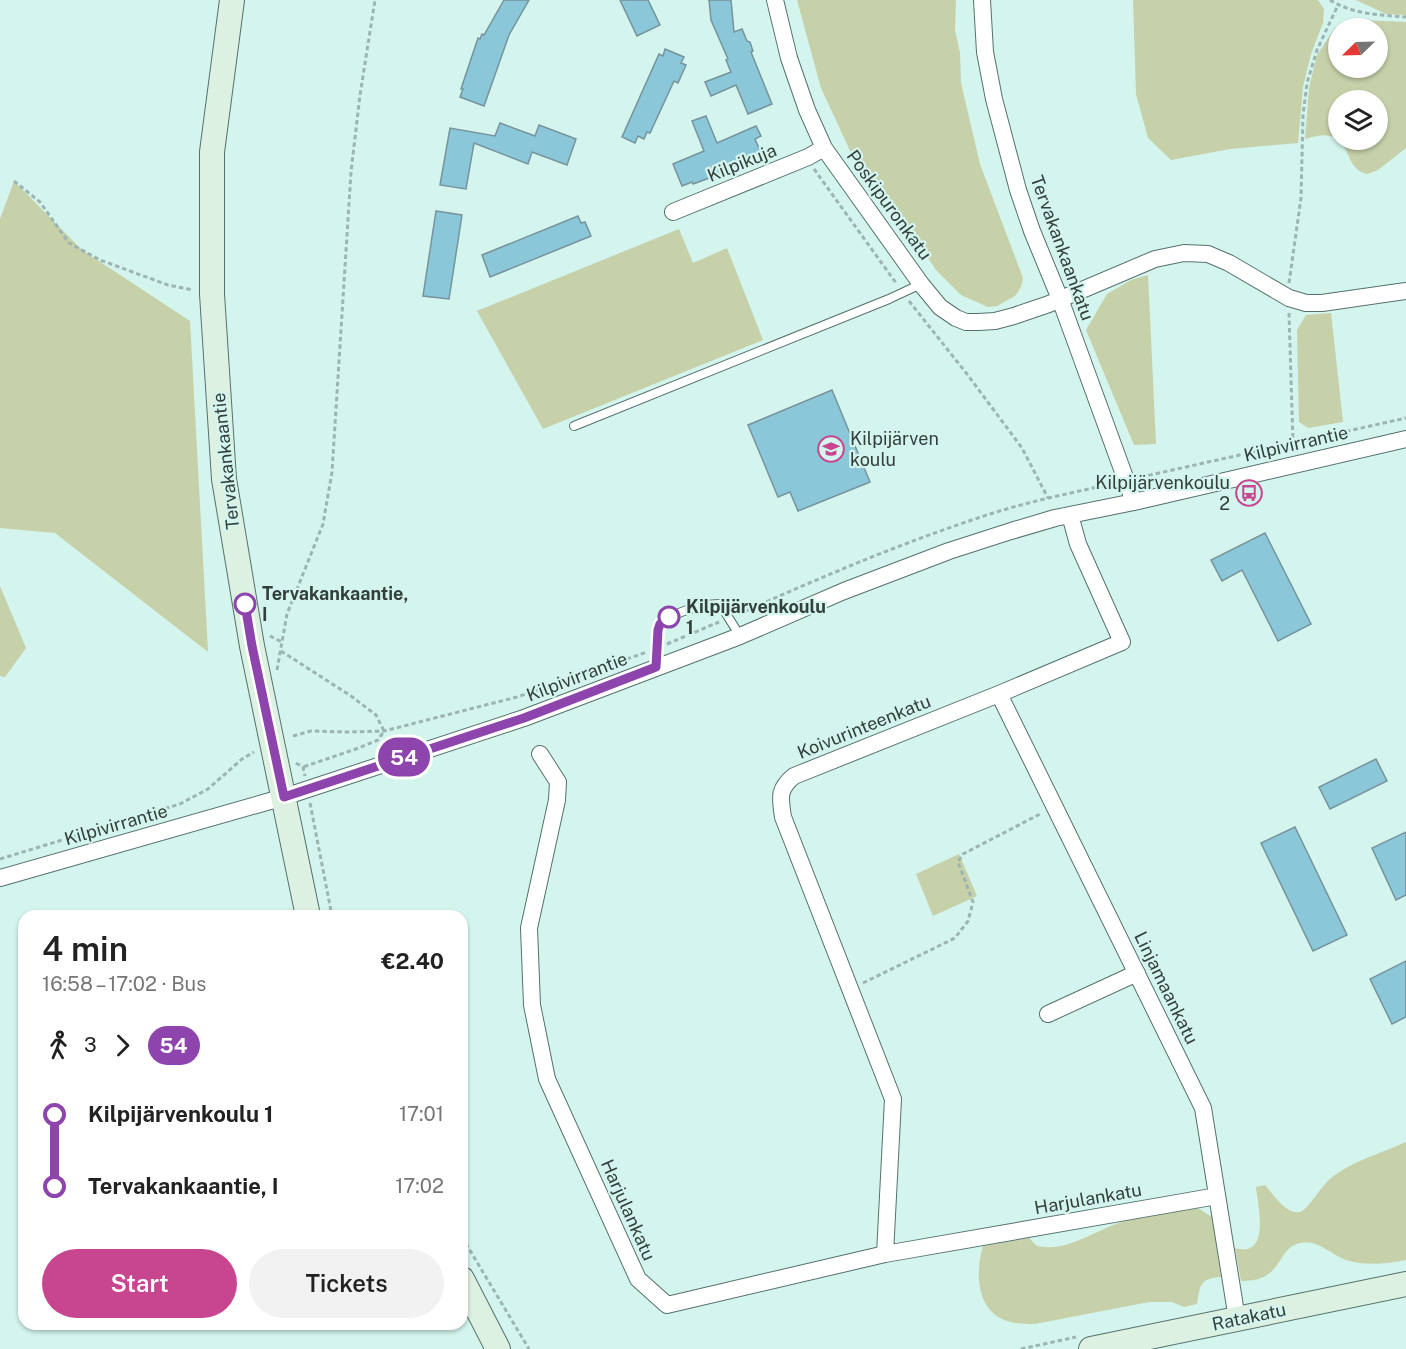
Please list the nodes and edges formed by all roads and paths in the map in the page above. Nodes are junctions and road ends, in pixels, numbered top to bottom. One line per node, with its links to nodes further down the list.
1 (232, 0): 15 (street, Tervakankaantie)
2 (375, 0): 29 (path)
3 (775, 0): 8 (street, Poskipuronkatu)
4 (982, 0): 17 (street, Tervakankaankatu)
5 (1330, 0): 6 (path)
6 (1338, 5): 7 (path); 16 (path)
7 (1406, 17)
8 (824, 148): 9 (street, Kilpikuja); 12 (street, Poskipuronkatu)
9 (808, 157): 11 (street, Kilpikuja); 14 (path)
10 (14, 181): 15 (path)
11 (673, 212)
12 (921, 284): 14 (lane); 17 (street, Poskipuronkatu)
13 (1406, 291): 16 (street)
14 (903, 293): 19 (lane); 24 (path)
15 (212, 294): 41 (street, Tervakankaantie)
16 (1289, 298): 17 (street, Poskipuronkatu); 21 (path)
17 (1060, 299): 25 (street, Tervakankaankatu)
18 (1406, 418): 21 (path)
19 (574, 426)
20 (1406, 439): 25 (street, Kilpivirrantie)
21 (1293, 443): 22 (path)
22 (1144, 477)
23 (1116, 483): 24 (path)
24 (1048, 498): 26 (path); 27 (path)
25 (1134, 502): 26 (street, Kilpivirrantie)
26 (1062, 516): 28 (street, Kilpivirrantie); 33 (street, Koivurinteenkatu)
27 (730, 618): 28 (lane); 30 (path); 30 (lane)
28 (740, 636): 31 (street, Kilpivirrantie)
29 (280, 650): 32 (path); 34 (path)
30 (656, 650): 31 (lane); 34 (path)
31 (656, 667): 40 (street, Kilpivirrantie)
32 (276, 679)
33 (999, 694): 42 (street, Linjamaankatu); 48 (street, Koivurinteenkatu)
34 (384, 730): 35 (path); 39 (path)
35 (293, 736)
36 (258, 749): 43 (path)
37 (540, 754): 52 (street, Harjulankatu)
38 (290, 760): 39 (path)
39 (303, 767): 40 (path)
40 (307, 789): 41 (street, Kilpivirrantie); 46 (path)
41 (284, 797): 44 (street, Kilpivirrantie); 45 (street, Tervakankaantie)
42 (1054, 807): 47 (street, Linjamaankatu); 48 (path)
43 (0, 859)
44 (0, 878)
45 (307, 910)
46 (331, 910)
47 (1137, 974): 49 (street); 50 (street, Linjamaankatu)
48 (851, 990): 52 (street, Koivurinteenkatu)
49 (1048, 1014)
50 (1217, 1196): 52 (street, Harjulankatu); 55 (street, Linjamaankatu)
51 (468, 1247): 57 (path)
52 (885, 1254)
53 (1406, 1284): 55 (street, Ratakatu)
54 (468, 1290): 56 (street)
55 (1237, 1319): 58 (street, Ratakatu)
56 (498, 1343)
57 (529, 1349)
58 (1091, 1349)

